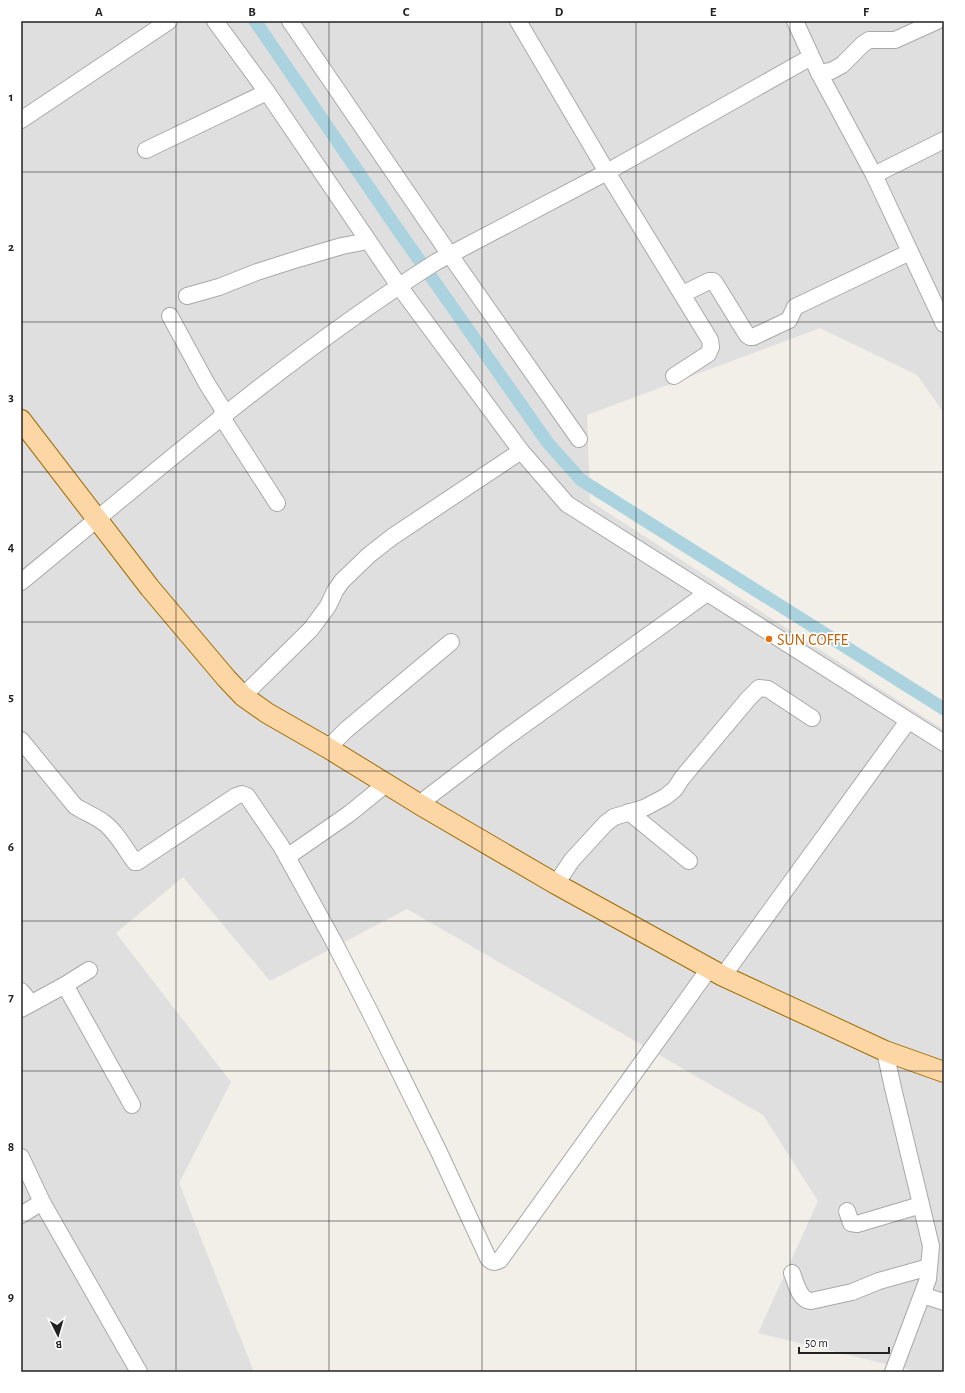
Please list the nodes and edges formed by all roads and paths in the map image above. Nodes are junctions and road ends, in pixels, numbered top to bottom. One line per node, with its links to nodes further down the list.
1 (169, 21): 10 (street)
2 (215, 21): 9 (street)
3 (290, 21): 17 (street)
4 (518, 21): 13 (street)
5 (795, 21): 7 (street)
6 (937, 21): 8 (street)
7 (811, 57): 8 (street); 13 (street)
8 (819, 73): 14 (street)
9 (267, 92): 12 (street); 15 (street)
10 (21, 120)
11 (944, 140): 14 (street)
12 (146, 150)
13 (608, 172): 17 (street); 19 (street)
14 (874, 175): 16 (street)
15 (368, 241): 18 (street); 20 (street)
16 (910, 252): 19 (street); 22 (street)
17 (443, 258): 18 (street); 26 (street)
18 (404, 283): 24 (street); 27 (street)
19 (683, 294): 23 (street)
20 (187, 296)
21 (170, 316): 24 (street)
22 (944, 324)
23 (674, 376)
24 (223, 415): 28 (street); 29 (street)
25 (21, 420): 29 (main road)
26 (579, 439)
27 (521, 452): 31 (street); 33 (street)
28 (278, 503)
29 (98, 519): 30 (street); 33 (main road)
30 (21, 582)
31 (707, 593): 35 (street); 40 (street)
32 (451, 642): 38 (street)
33 (243, 696): 38 (main road)
34 (812, 718): 41 (street)
35 (908, 721): 37 (street); 46 (street)
36 (21, 740): 42 (street)
37 (944, 743)
38 (328, 748): 39 (main road)
39 (386, 784): 40 (main road); 42 (street)
40 (420, 804): 44 (main road)
41 (629, 812): 43 (street); 44 (street)
42 (287, 857): 46 (street)
43 (689, 861)
44 (556, 884): 46 (main road)
45 (89, 970): 47 (street)
46 (716, 973): 49 (main road)
47 (65, 985): 48 (street); 51 (street)
48 (24, 1001)
49 (885, 1051): 50 (main road); 54 (street)
50 (944, 1072)
51 (132, 1105)
52 (21, 1157): 53 (street)
53 (42, 1202): 56 (street); 61 (street)
54 (921, 1205): 55 (street); 57 (street)
55 (847, 1210)
56 (21, 1215)
57 (929, 1267): 58 (street); 59 (street)
58 (792, 1273)
59 (922, 1295): 60 (street); 62 (street)
60 (944, 1302)
61 (139, 1372)
62 (893, 1372)

